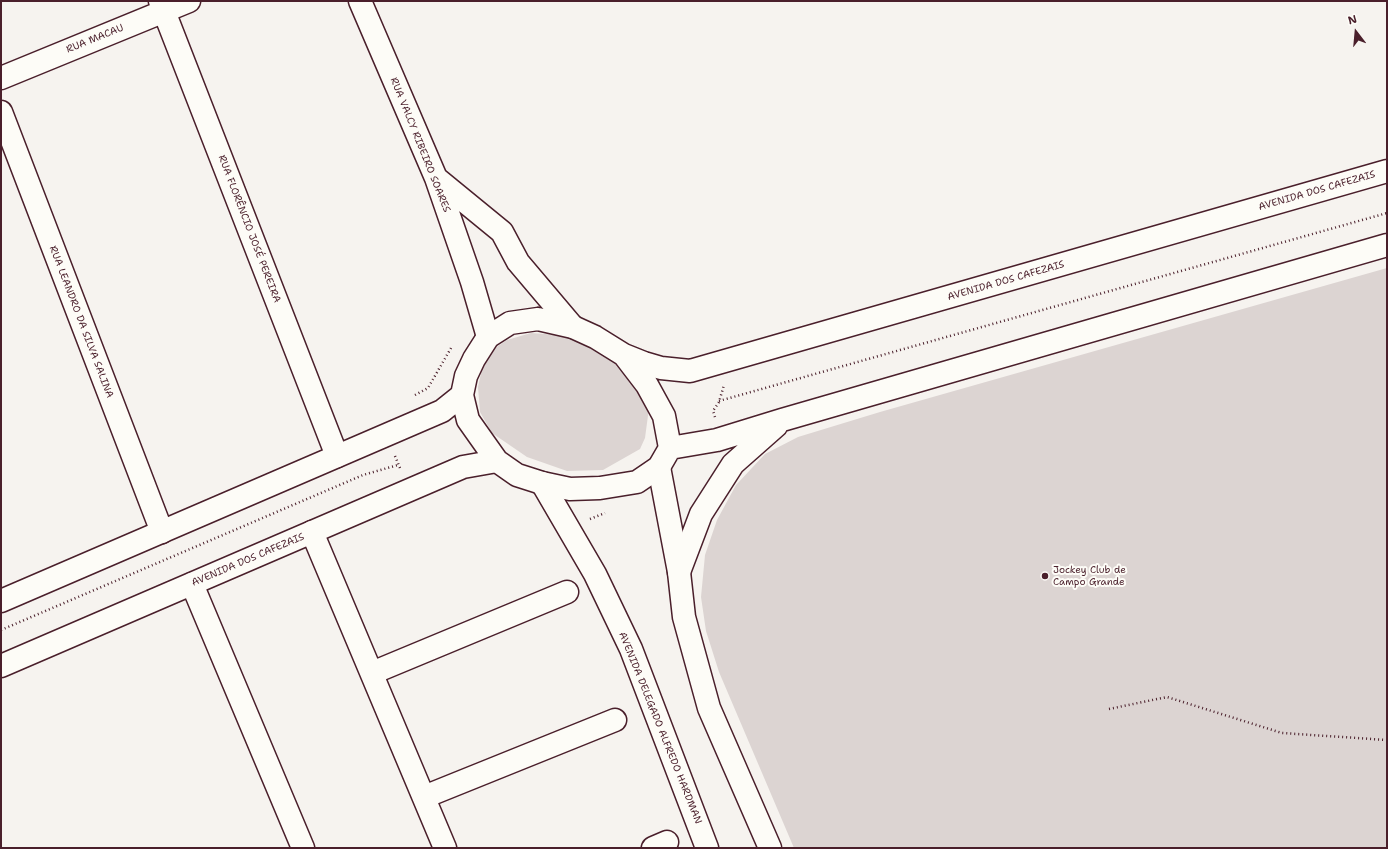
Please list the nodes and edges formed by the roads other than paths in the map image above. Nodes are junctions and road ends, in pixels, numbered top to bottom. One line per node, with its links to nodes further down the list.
1 (188, 1): 3 (street, RUA MACAU)
2 (360, 1): 7 (street, RUA VALCY RIBEIRO SOARES)
3 (162, 6): 4 (street, RUA MACAU); 15 (street, RUA FLORÊNCIO JOSÉ PEREIRA)
4 (1, 78)
5 (1, 112): 19 (street, RUA LEANDRO DA SILVA SALINA)
6 (1387, 171): 11 (street, AVENIDA DOS CAFEZAIS)
7 (436, 178): 9 (street); 10 (street, RUA VALCY RIBEIRO SOARES)
8 (1387, 245): 13 (street)
9 (573, 327): 10 (street); 11 (street)
10 (488, 337): 12 (street)
11 (624, 355): 14 (street)
12 (462, 395): 15 (street); 16 (street)
13 (782, 420): 14 (street); 21 (street)
14 (670, 448): 17 (street)
15 (337, 456): 19 (street)
16 (497, 461): 18 (street); 20 (street, AVENIDA DOS CAFEZAIS)
17 (660, 467): 18 (street); 21 (street)
18 (542, 483): 31 (street, AVENIDA DELEGADO ALFREDO HARDMAN)
19 (162, 532): 24 (street)
20 (312, 532): 22 (street, AVENIDA DOS CAFEZAIS); 26 (street)
21 (679, 572): 32 (street)
22 (192, 584): 25 (street, AVENIDA DOS CAFEZAIS); 29 (street)
23 (567, 592): 26 (street)
24 (1, 601)
25 (1, 666)
26 (372, 673): 28 (street)
27 (616, 720): 28 (street)
28 (424, 797): 30 (street)
29 (303, 848)
30 (445, 848)
31 (708, 848)
32 (770, 848)

